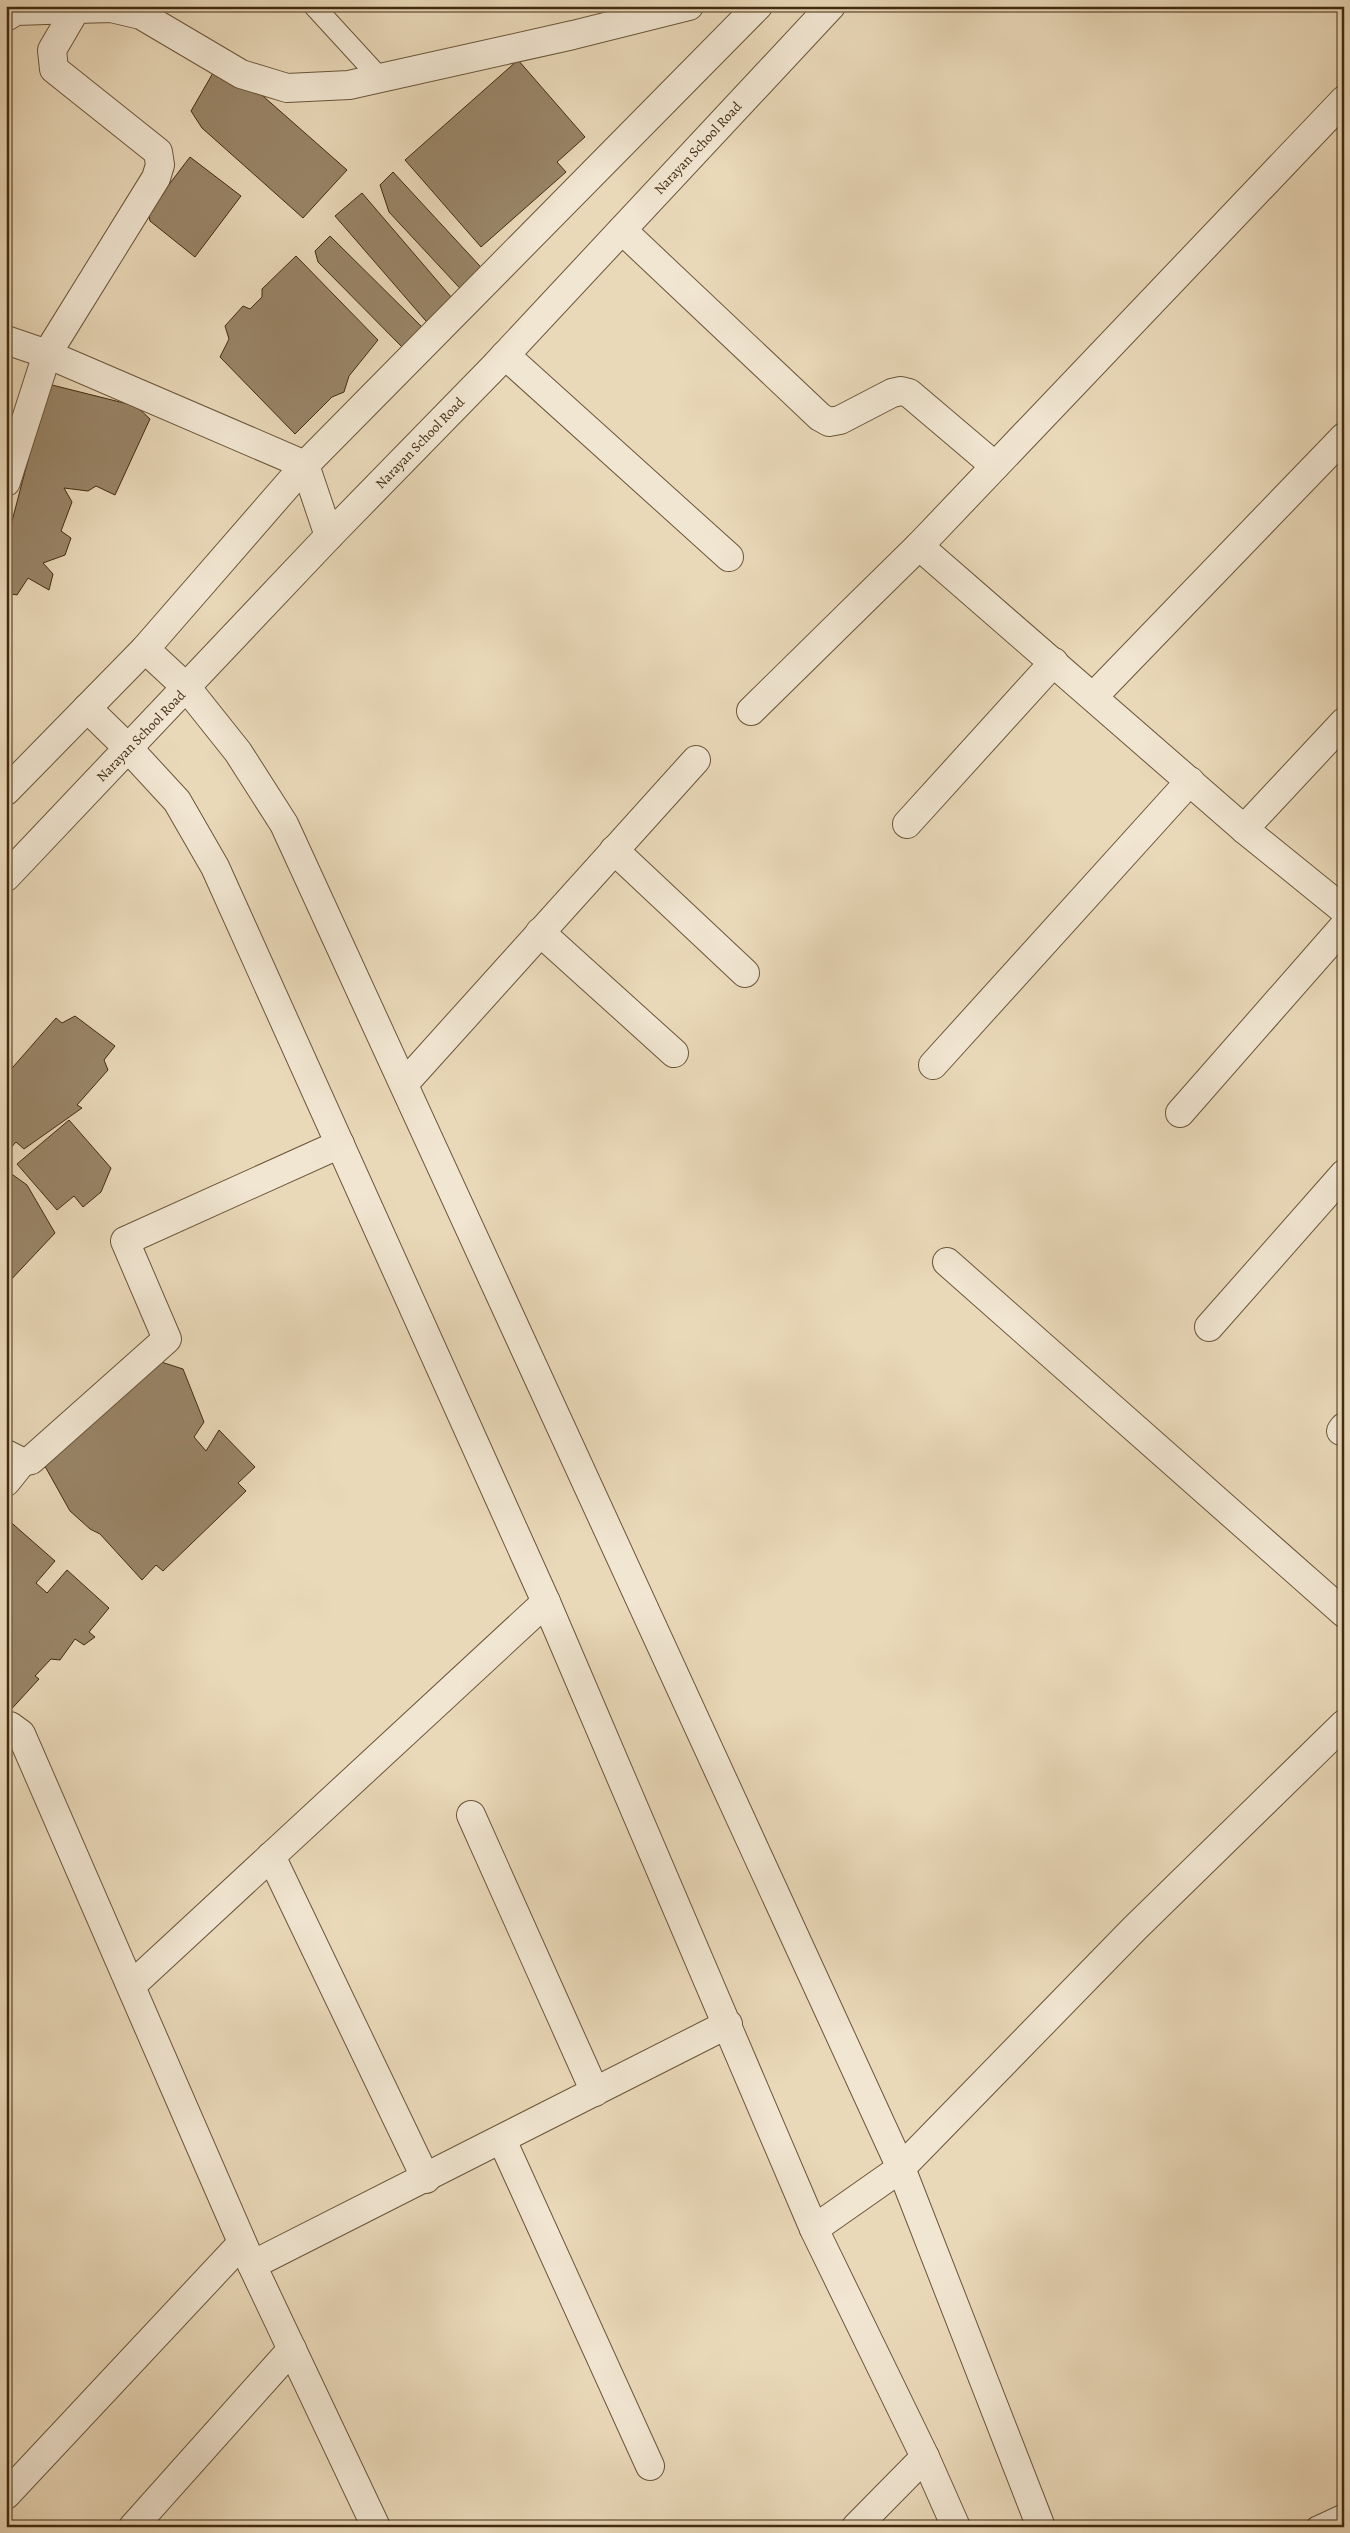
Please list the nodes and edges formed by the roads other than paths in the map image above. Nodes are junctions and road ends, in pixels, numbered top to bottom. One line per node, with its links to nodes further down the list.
1 (314, 6): 7 (lane)
2 (689, 6): 7 (street)
3 (758, 6): 14 (street)
4 (831, 6): 9 (street, Narayan School Road)
5 (76, 9): 6 (street); 7 (street); 11 (street)
6 (6, 17)
7 (380, 78)
8 (1344, 100): 15 (street)
9 (622, 230): 12 (street, Narayan School Road); 15 (street)
10 (6, 340): 11 (street)
11 (47, 354): 14 (street); 16 (street)
12 (505, 355): 17 (street, Narayan School Road); 19 (street)
13 (1344, 436): 23 (street)
14 (306, 465): 17 (street); 20 (street)
15 (995, 466): 18 (street)
16 (6, 482)
17 (329, 536): 22 (street, Narayan School Road)
18 (919, 546): 21 (street); 25 (street)
19 (729, 557)
20 (145, 649): 22 (street); 24 (street)
21 (1054, 662): 23 (street); 31 (street)
22 (187, 688): 27 (street, Narayan School Road); 41 (street)
23 (1094, 696): 29 (street)
24 (87, 708): 27 (street); 30 (street)
25 (751, 711)
26 (1344, 722): 32 (street)
27 (129, 749): 34 (street, Narayan School Road); 43 (street)
28 (696, 760): 33 (street)
29 (1190, 781): 32 (street); 40 (street)
30 (6, 791)
31 (907, 824)
32 (1244, 829): 35 (street)
33 (614, 850): 37 (street); 38 (street)
34 (6, 877)
35 (1339, 897)
36 (1344, 926): 42 (street)
37 (540, 932): 39 (street); 41 (street)
38 (745, 973)
39 (674, 1053)
40 (933, 1065)
41 (404, 1084): 58 (street)
42 (1180, 1113)
43 (340, 1144): 47 (street); 48 (street)
44 (1344, 1174): 46 (street)
45 (948, 1262): 49 (street)
46 (1209, 1327)
47 (12, 1466)
48 (546, 1602): 53 (street); 55 (street)
49 (1344, 1614)
50 (1344, 1724): 58 (street)
51 (6, 1727): 54 (street)
52 (471, 1815): 56 (street)
53 (271, 1856): 54 (street); 59 (street)
54 (132, 1985): 61 (street)
55 (728, 2024): 56 (street); 60 (street)
56 (595, 2092): 57 (street)
57 (502, 2140): 59 (street); 64 (street)
58 (901, 2168): 60 (street); 71 (street)
59 (426, 2179): 61 (street)
60 (814, 2229): 63 (street)
61 (247, 2254): 62 (street); 65 (street)
62 (292, 2349): 67 (street); 68 (street)
63 (925, 2457): 69 (street); 70 (street)
64 (650, 2466)
65 (6, 2495)
66 (1344, 2514): 72 (lane)
67 (133, 2527)
68 (376, 2527)
69 (856, 2527)
70 (956, 2527)
71 (1041, 2527)
72 (1316, 2527)

